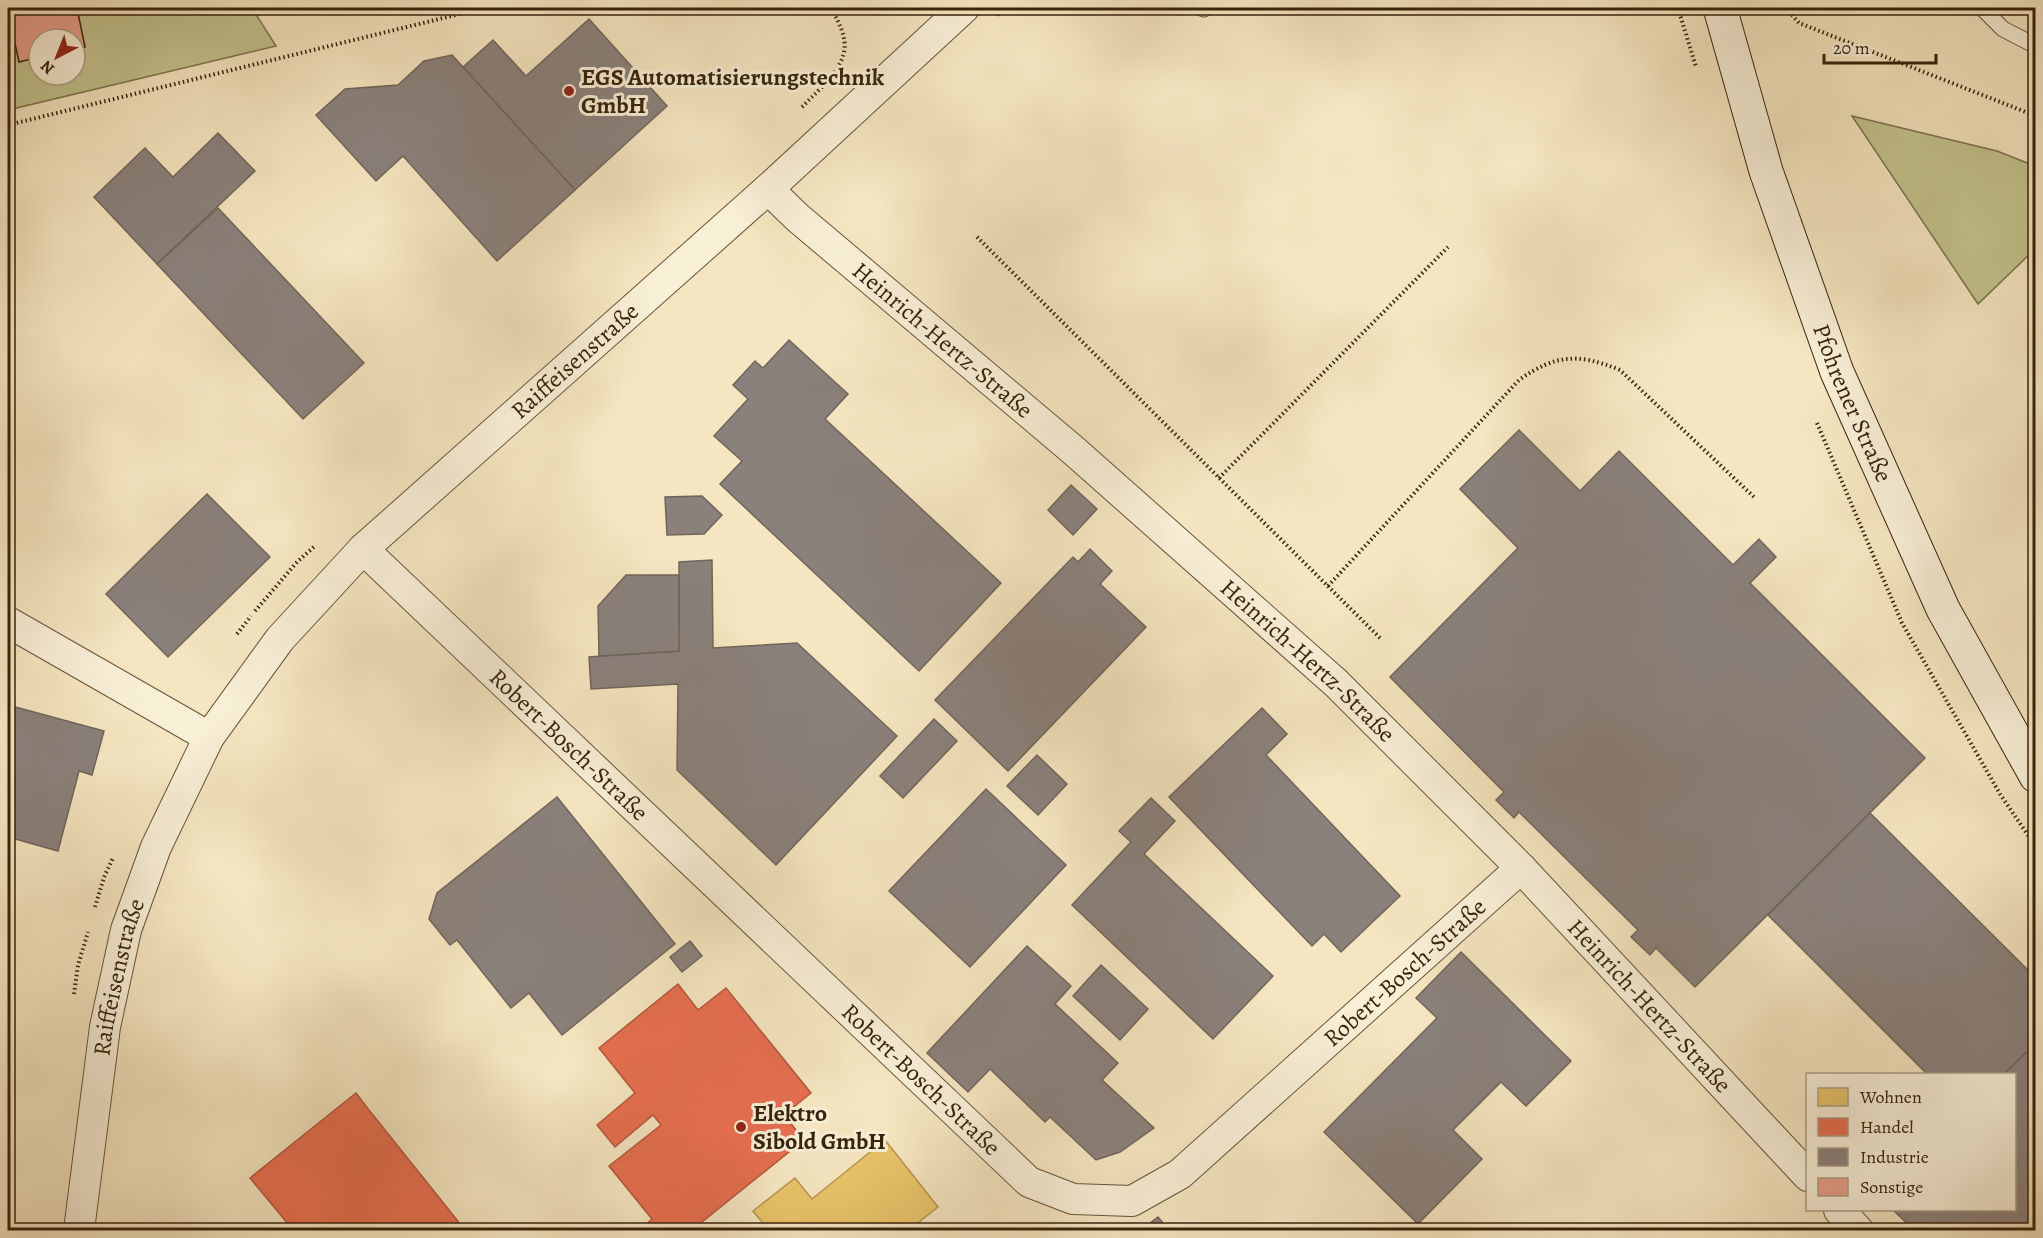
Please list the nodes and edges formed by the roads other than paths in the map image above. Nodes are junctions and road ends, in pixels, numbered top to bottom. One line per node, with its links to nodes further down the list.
1 (964, 8): 5 (street, Raiffeisenstraße)
2 (1720, 8): 9 (main road, Pfohrener Straße)
3 (1982, 8): 4 (lane)
4 (2036, 46)
5 (768, 189): 6 (street, Raiffeisenstraße); 10 (street, Heinrich-Hertz-Straße)
6 (363, 549): 8 (street, Raiffeisenstraße); 10 (street, Robert-Bosch-Straße)
7 (8, 622): 8 (street)
8 (208, 736): 13 (street, Raiffeisenstraße)
9 (2036, 776)
10 (1521, 868): 11 (street, Heinrich-Hertz-Straße)
11 (1806, 1174)
12 (1841, 1211): 14 (street)
13 (79, 1230)
14 (1858, 1230)

